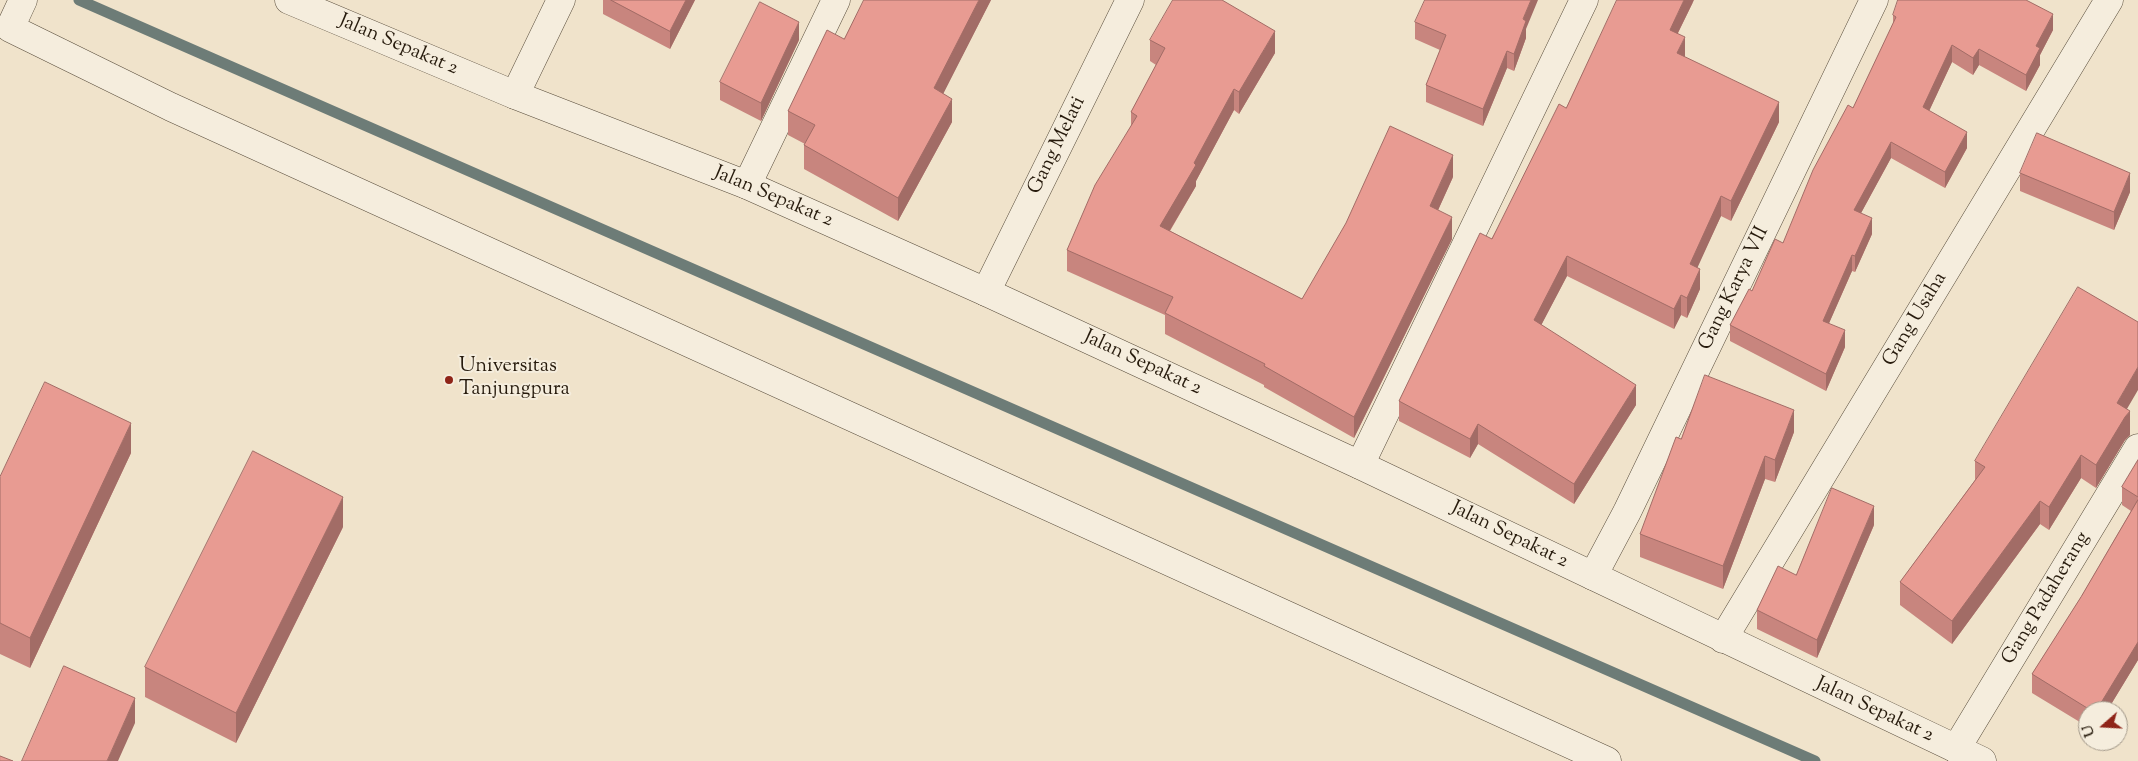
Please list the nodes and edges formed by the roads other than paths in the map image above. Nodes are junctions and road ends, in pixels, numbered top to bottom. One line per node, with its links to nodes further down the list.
1 (288, 0): 9 (street, Jalan Sepakat 2)
2 (561, 0): 9 (street)
3 (836, 0): 10 (street)
4 (1130, 0): 11 (street, Gang Melati)
5 (1584, 0): 13 (street)
6 (1874, 0): 14 (street, Gang Karya VII)
7 (2109, 0): 15 (street, Gang Usaha)
8 (21, 6): 17 (street)
9 (515, 95): 10 (street, Jalan Sepakat 2)
10 (747, 186): 11 (street, Jalan Sepakat 2)
11 (986, 292): 13 (street, Jalan Sepakat 2)
12 (2138, 448): 16 (street, Gang Padaherang)
13 (1360, 465): 14 (street, Jalan Sepakat 2)
14 (1593, 576): 15 (street, Jalan Sepakat 2)
15 (1723, 639): 16 (street, Jalan Sepakat 2)
16 (1956, 749): 18 (street, Jalan Sepakat 2)
17 (1608, 761)
18 (1982, 761)

